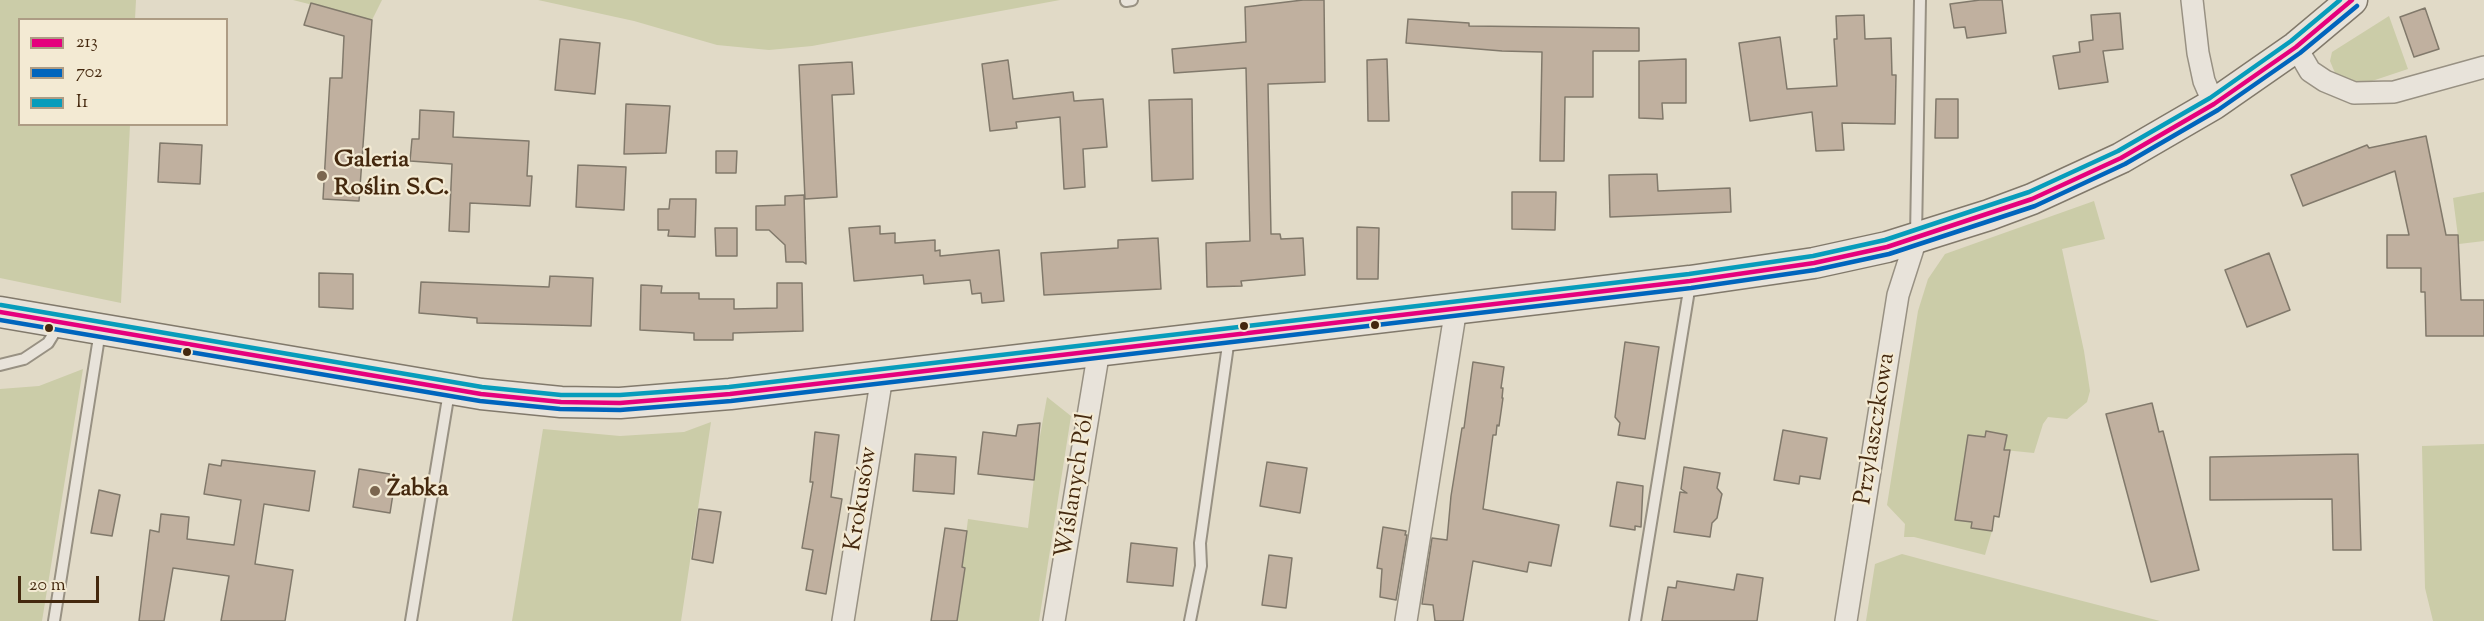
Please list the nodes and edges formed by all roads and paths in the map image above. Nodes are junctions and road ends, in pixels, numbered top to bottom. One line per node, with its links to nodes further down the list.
1 (1132, 0): 5 (lane)
2 (1920, 0): 9 (lane)
3 (2192, 0): 8 (street)
4 (2352, 0): 6 (main road)
5 (1126, 1)
6 (2296, 47): 7 (street); 8 (main road)
7 (2484, 67)
8 (2214, 104): 9 (main road)
9 (1916, 239): 10 (main road); 27 (street, Przylaszczkowa)
10 (1690, 281): 11 (main road); 26 (lane)
11 (1456, 308): 15 (main road); 25 (street)
12 (0, 312): 13 (main road)
13 (61, 322): 14 (main road); 17 (lane)
14 (100, 328): 19 (main road); 20 (lane)
15 (1230, 335): 16 (main road); 24 (lane)
16 (1099, 350): 18 (main road); 23 (street, Wiślanych Pól)
17 (0, 365)
18 (882, 376): 19 (main road); 22 (street, Krokusów)
19 (450, 388): 21 (lane)
20 (54, 621)
21 (411, 621)
22 (843, 621)
23 (1054, 621)
24 (1190, 621)
25 (1406, 621)
26 (1635, 621)
27 (1846, 621)

